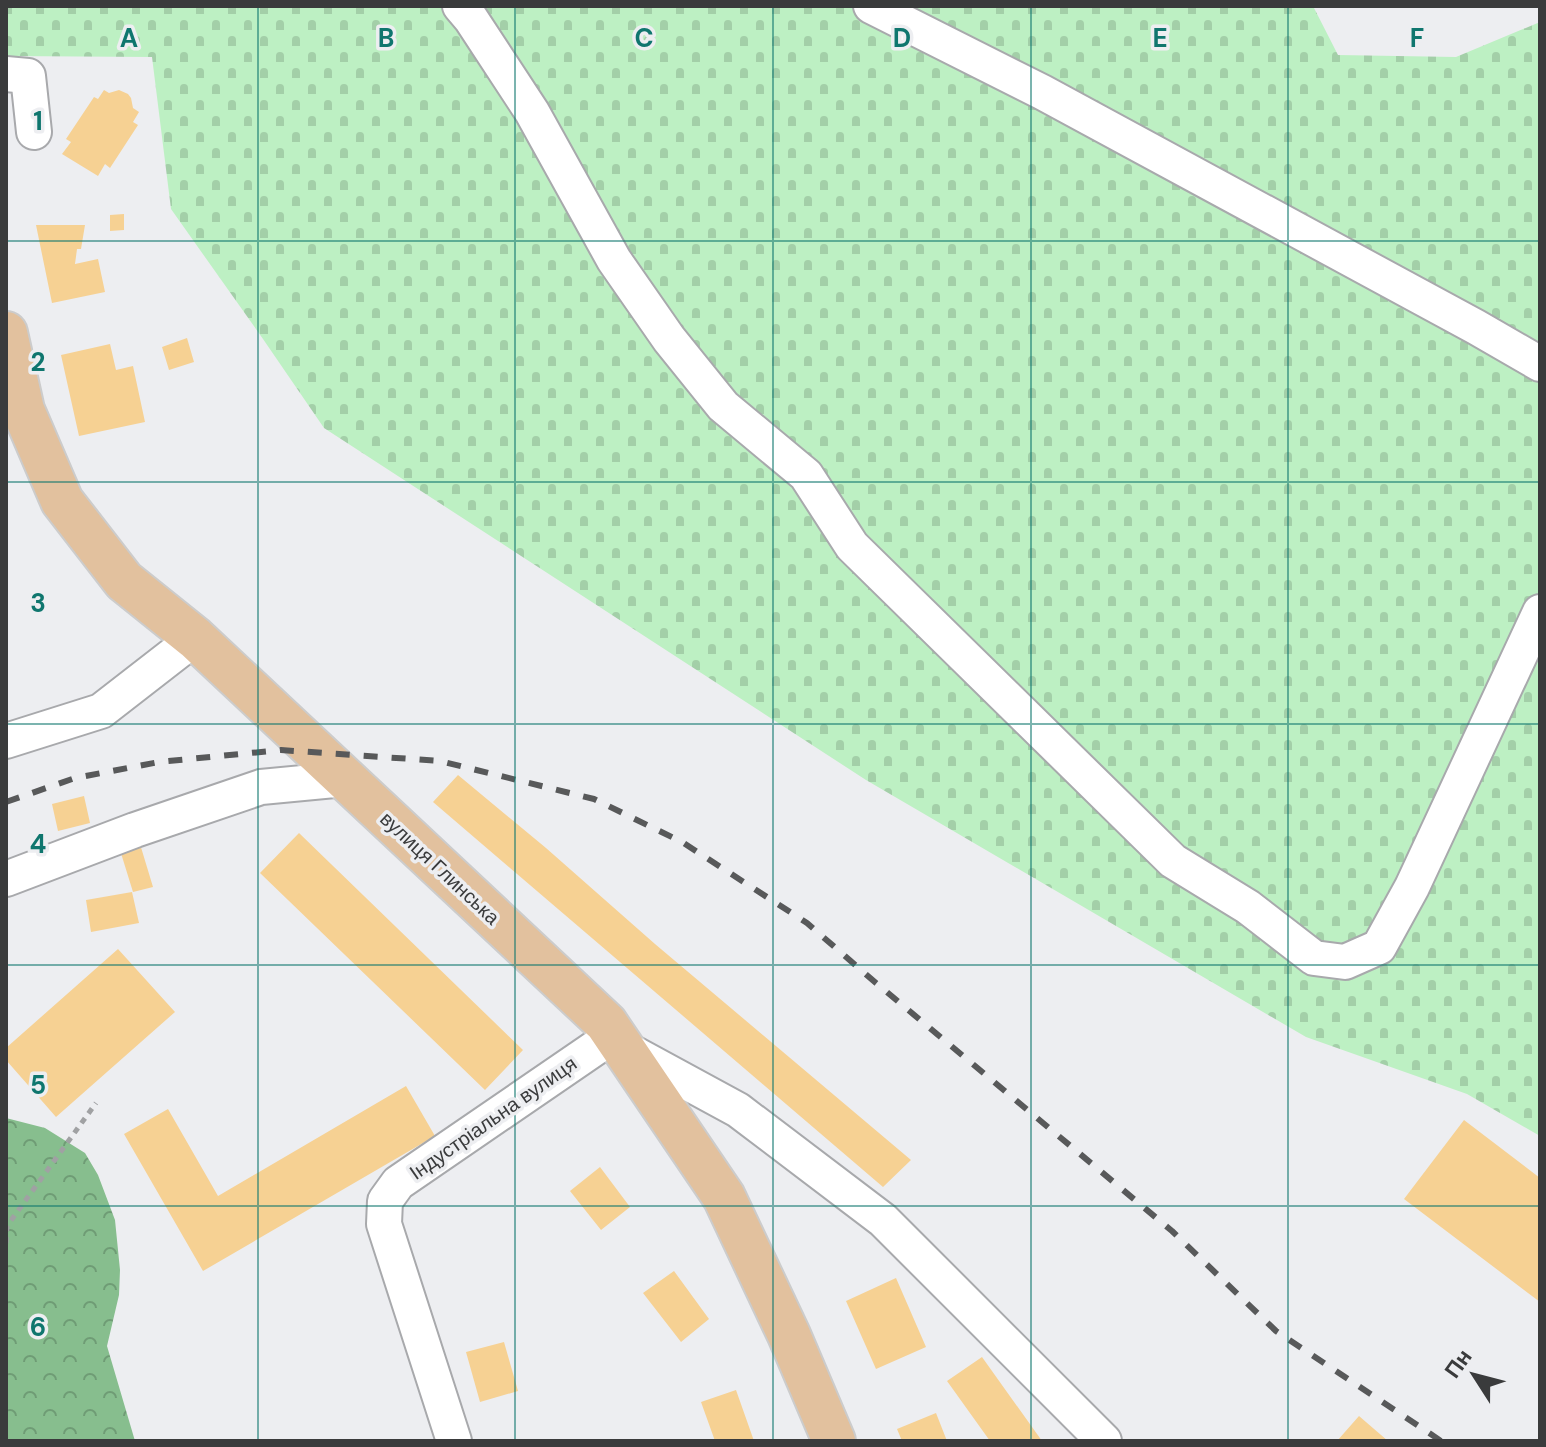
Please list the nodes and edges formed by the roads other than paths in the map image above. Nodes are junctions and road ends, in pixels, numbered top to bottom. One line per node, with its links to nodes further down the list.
1 (460, 6): 7 (street)
2 (871, 6): 6 (street)
3 (6, 74): 4 (street)
4 (34, 132)
5 (6, 333): 8 (main road, вулиця Глинська)
6 (1540, 364)
7 (1540, 612)
8 (195, 638): 9 (street); 10 (main road, вулиця Глинська)
9 (6, 741)
10 (345, 779): 11 (street); 12 (main road, вулиця Глинська)
11 (6, 879)
12 (618, 1041): 13 (street, Індустріальна вулиця); 14 (main road, вулиця Глинська); 15 (street)
13 (454, 1441)
14 (834, 1441)
15 (1104, 1441)

